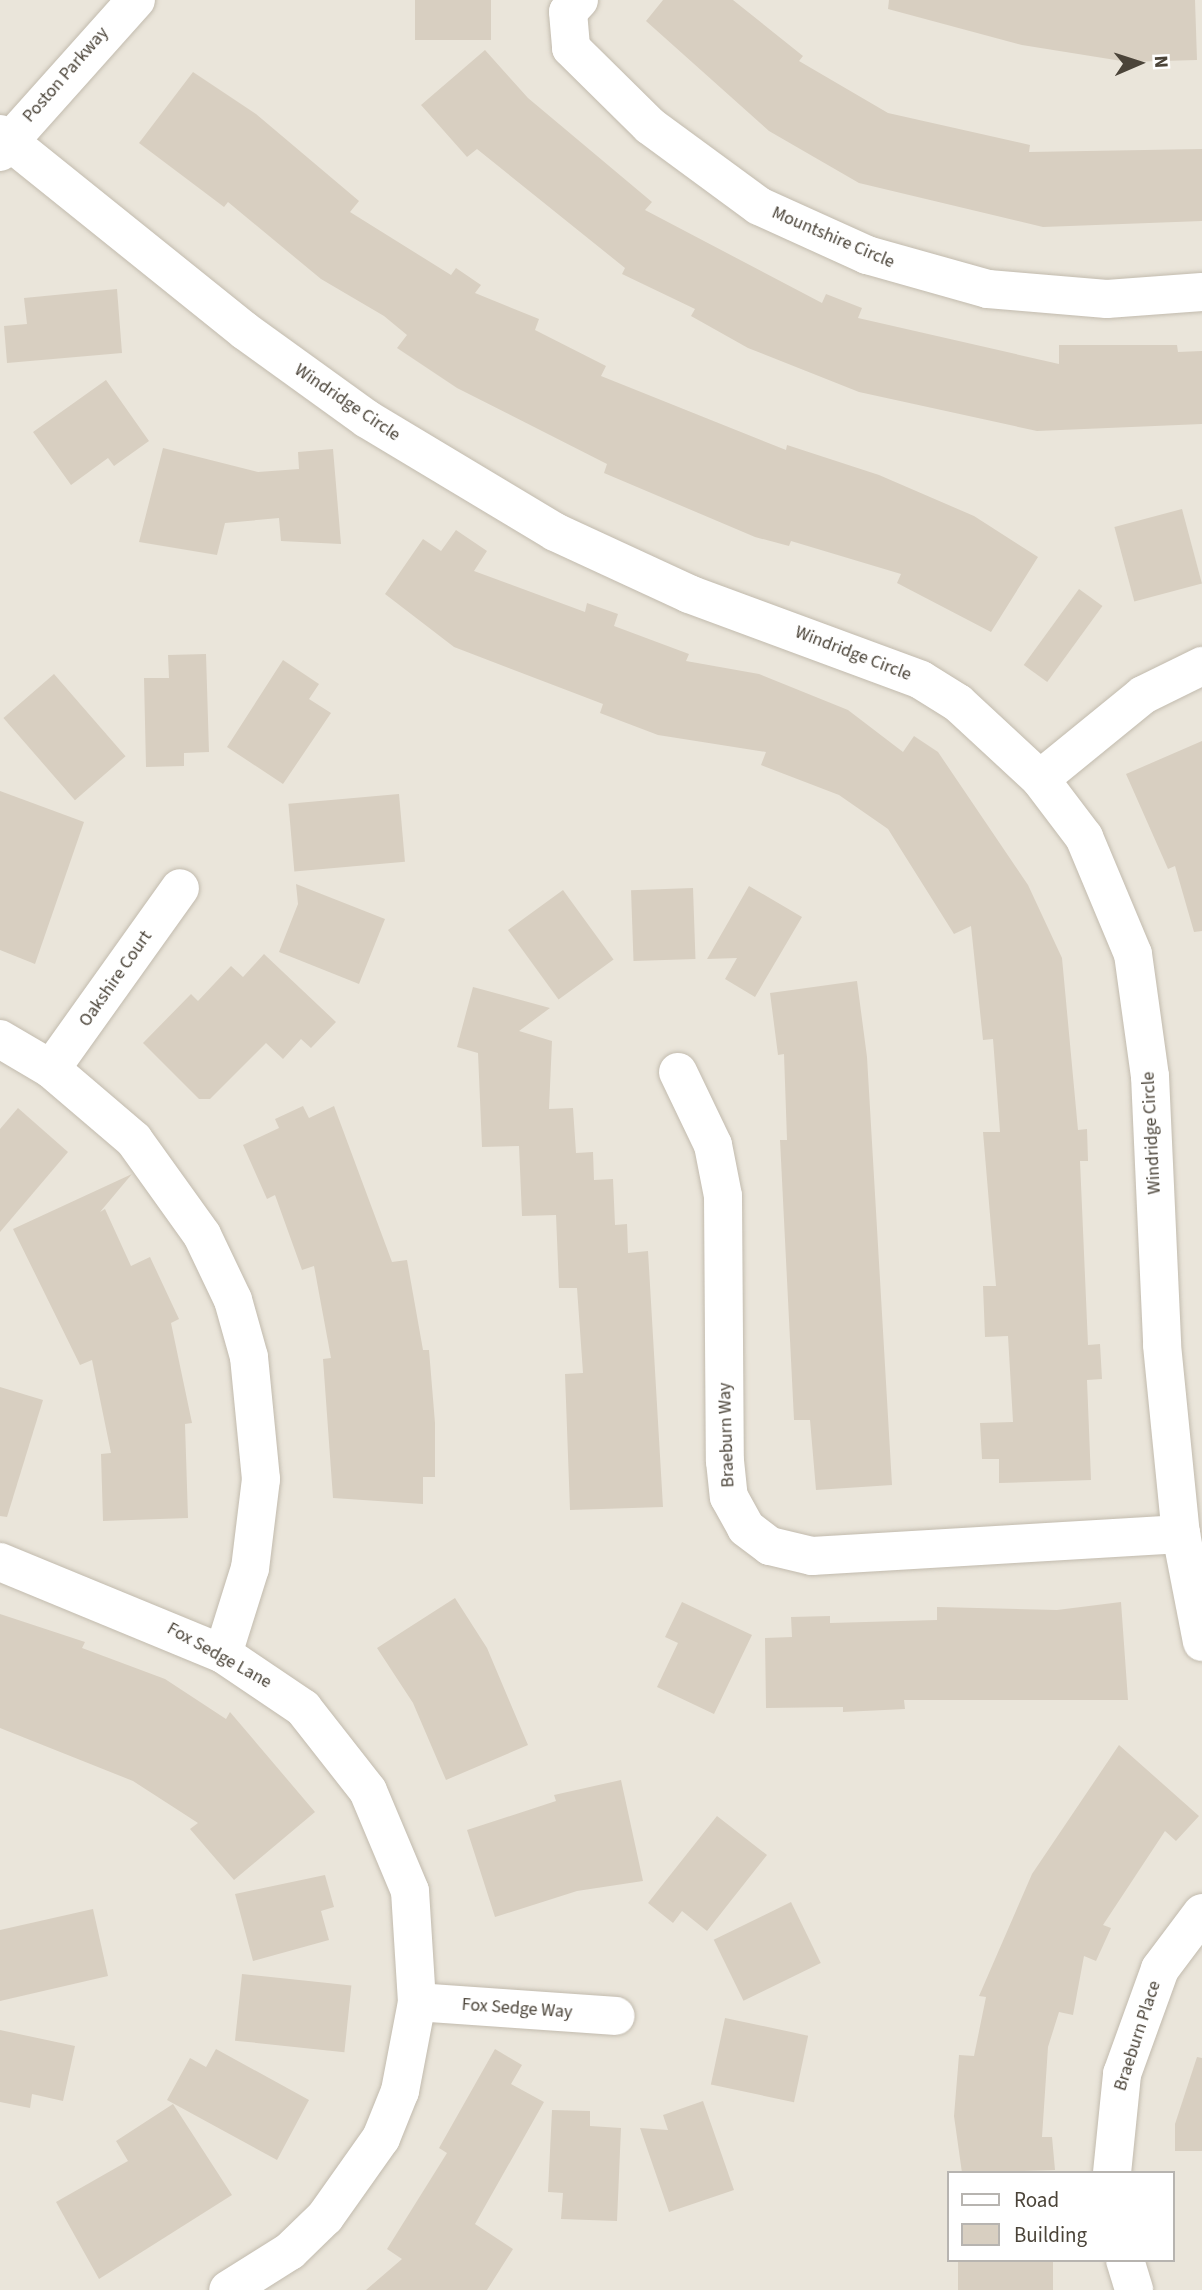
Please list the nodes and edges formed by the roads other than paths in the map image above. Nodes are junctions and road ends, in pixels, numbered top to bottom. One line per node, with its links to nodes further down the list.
1 (136, 0): 3 (street, Poston Parkway)
2 (579, 0): 4 (street, Mountshire Circle)
3 (3, 142): 6 (street, Windridge Circle)
4 (1202, 292)
5 (1202, 666): 6 (street)
6 (1040, 779): 11 (street, Windridge Circle)
7 (180, 888): 9 (street, Oakshire Court)
8 (0, 1039): 9 (street)
9 (51, 1069): 14 (street)
10 (678, 1072): 11 (street, Braeburn Way)
11 (1181, 1534): 13 (street, Windridge Circle)
12 (0, 1562): 14 (street, Fox Sedge Lane)
13 (1202, 1642)
14 (223, 1654): 16 (street, Fox Sedge Lane)
15 (1202, 1913): 18 (street, Braeburn Place)
16 (417, 2002): 17 (street, Fox Sedge Way); 20 (street, Fox Sedge Lane)
17 (616, 2016)
18 (1112, 2171)
19 (1126, 2262): 21 (street)
20 (228, 2290)
21 (1134, 2290)

